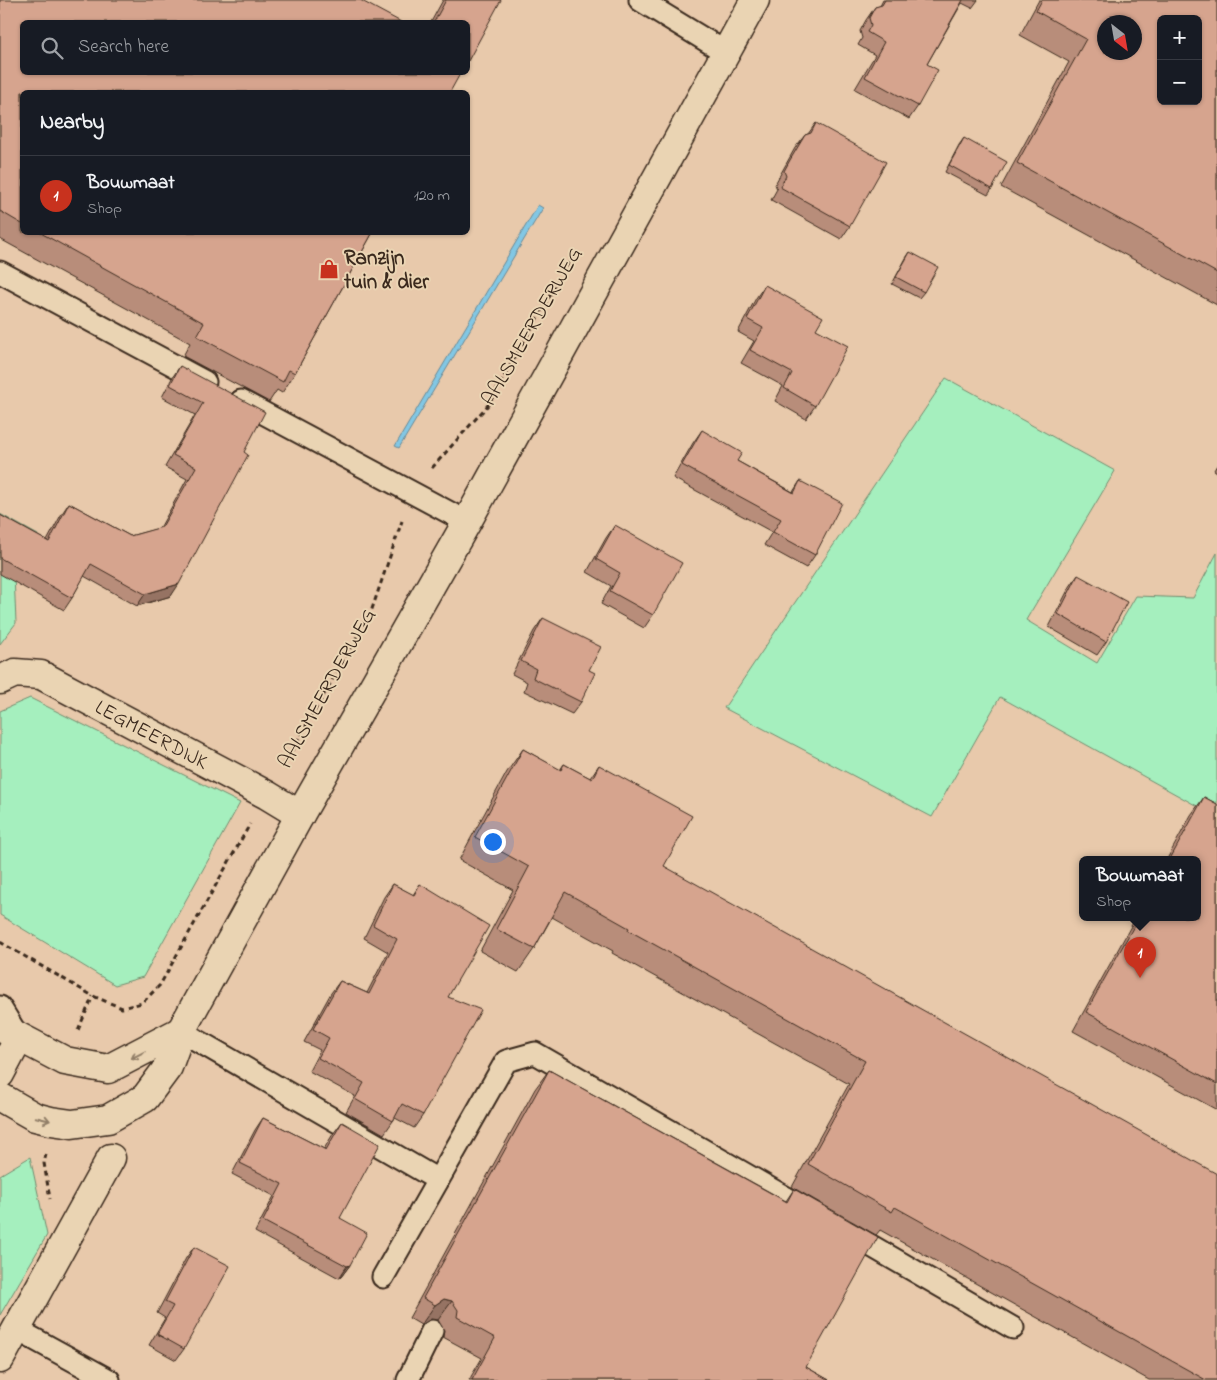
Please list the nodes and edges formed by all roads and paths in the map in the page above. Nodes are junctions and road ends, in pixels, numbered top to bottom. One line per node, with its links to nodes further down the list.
1 (640, 0): 3 (lane)
2 (755, 0): 3 (street, AALSMEERDERWEG)
3 (725, 52): 7 (street, AALSMEERDERWEG)
4 (576, 250): 6 (path, AALSMEERDERWEG)
5 (0, 272): 6 (lane)
6 (416, 492): 7 (lane); 9 (path, AALSMEERDERWEG)
7 (467, 522): 10 (street, AALSMEERDERWEG)
8 (0, 680): 9 (street, LEGMEERDIJK)
9 (267, 794): 10 (street, LEGMEERDIJK); 11 (path, AALSMEERDERWEG)
10 (300, 815): 14 (street, AALSMEERDERWEG)
11 (0, 942)
12 (0, 1007): 13 (lane)
13 (10, 1032): 14 (street, one-way to 13); 15 (street)
14 (181, 1032): 16 (street, AALSMEERDERWEG, one-way to 14); 18 (lane)
15 (0, 1074)
16 (0, 1097)
17 (111, 1158): 21 (street)
18 (438, 1180): 19 (lane); 20 (lane)
19 (383, 1277)
20 (1013, 1328)
21 (16, 1329): 23 (street); 24 (lane)
22 (432, 1331): 25 (lane)
23 (0, 1359)
24 (109, 1380)
25 (408, 1380)

